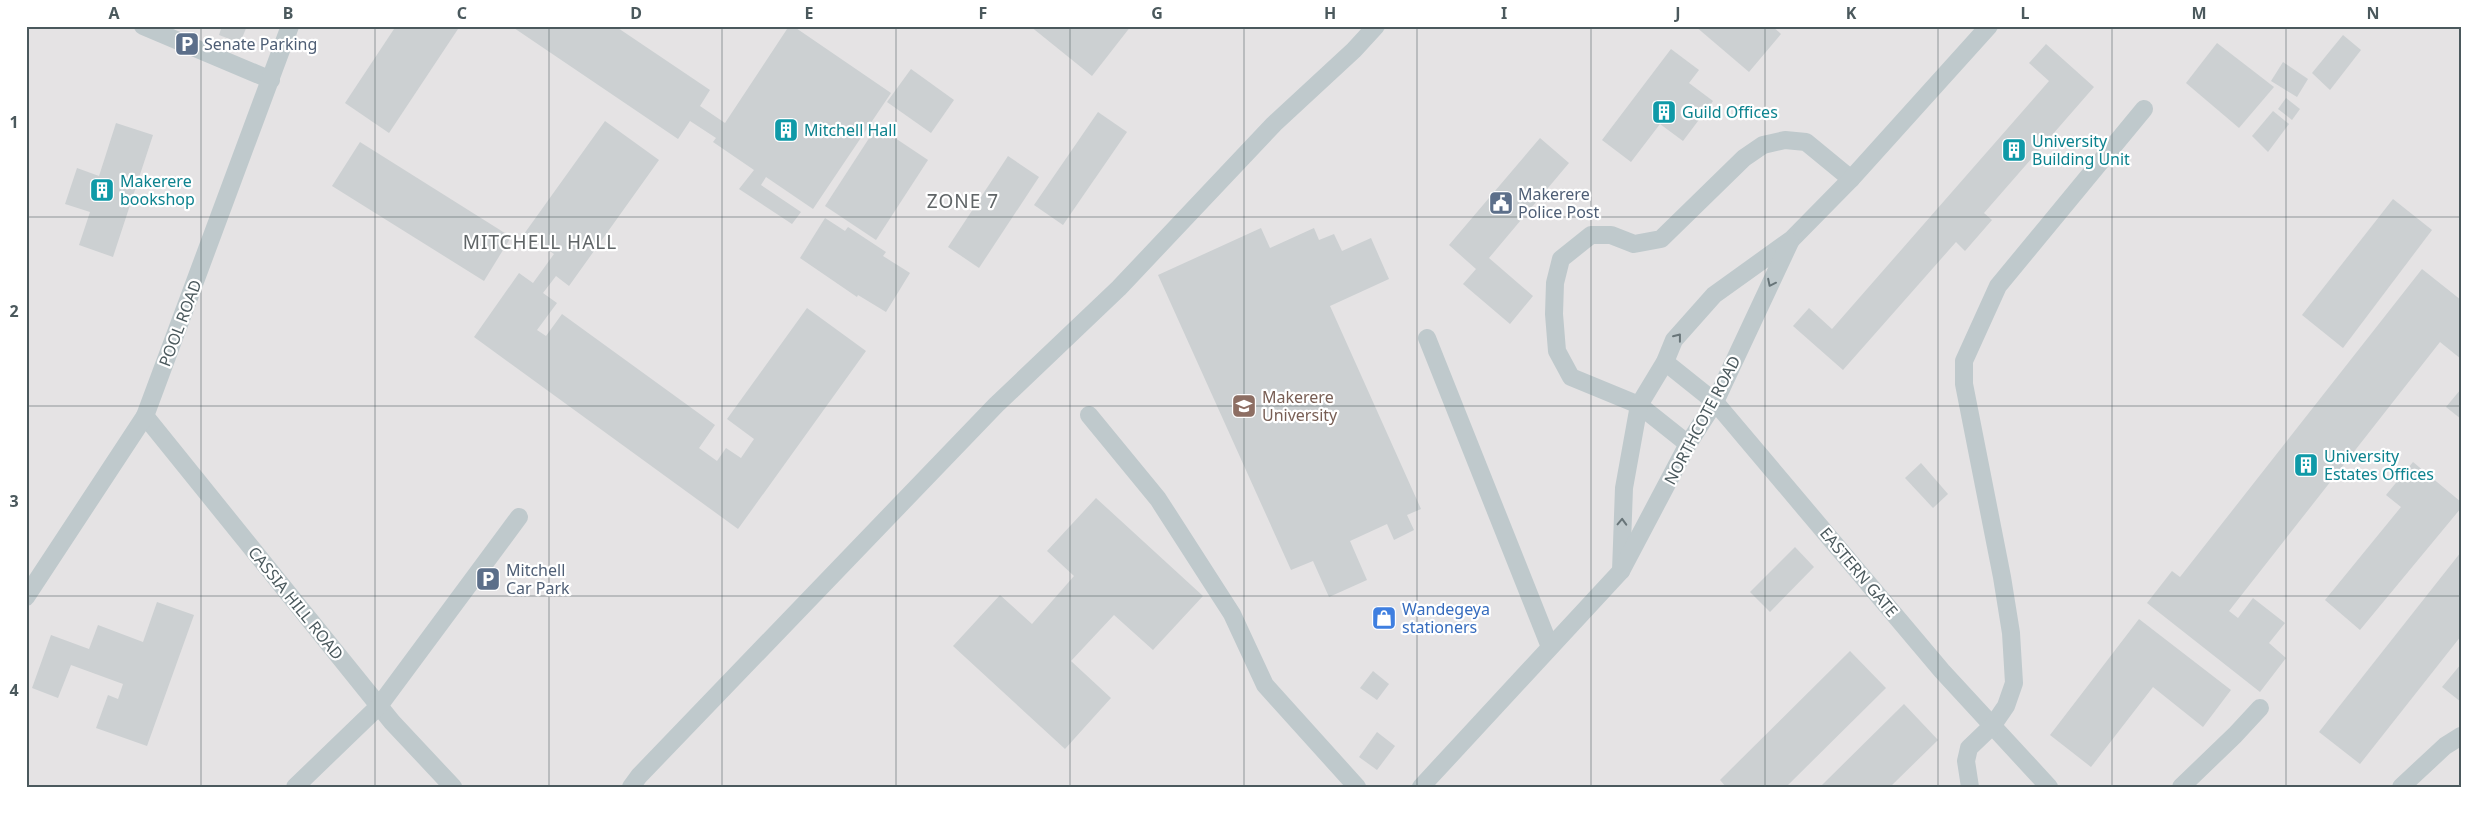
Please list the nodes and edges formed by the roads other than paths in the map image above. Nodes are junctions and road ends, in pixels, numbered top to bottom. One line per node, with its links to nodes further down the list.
1 (144, 26): 5 (lane)
2 (290, 26): 5 (lane, POOL ROAD)
3 (1376, 26): 26 (lane)
4 (1989, 26): 7 (lane, NORTHCOTE ROAD)
5 (271, 80): 14 (lane, POOL ROAD)
6 (2144, 109): 22 (lane)
7 (1851, 179): 8 (lane, NORTHCOTE ROAD); 12 (lane)
8 (1792, 239): 10 (lane, NORTHCOTE ROAD, one-way to 8); 11 (lane, NORTHCOTE ROAD, one-way to 11)
9 (1427, 338): 19 (lane)
10 (1665, 362): 11 (lane, EASTERN GATE); 12 (lane, NORTHCOTE ROAD)
11 (1715, 402): 15 (lane, NORTHCOTE ROAD); 22 (lane, EASTERN GATE)
12 (1639, 405): 15 (lane); 17 (lane, NORTHCOTE ROAD, one-way to 12)
13 (1089, 415): 27 (lane)
14 (145, 416): 18 (lane, POOL ROAD); 20 (lane, CASSIA HILL ROAD)
15 (1688, 444): 17 (lane, NORTHCOTE ROAD)
16 (519, 517): 20 (lane)
17 (1621, 571): 19 (lane, NORTHCOTE ROAD)
18 (26, 597)
19 (1550, 646): 28 (lane, NORTHCOTE ROAD)
20 (379, 706): 24 (lane); 25 (lane, CASSIA HILL ROAD)
21 (2260, 708): 31 (lane)
22 (1992, 725): 29 (lane); 30 (lane, EASTERN GATE)
23 (2461, 736): 32 (lane)
24 (295, 787)
25 (452, 787)
26 (631, 787)
27 (1357, 787)
28 (1421, 787)
29 (1970, 787)
30 (2049, 787)
31 (2181, 787)
32 (2401, 787)

